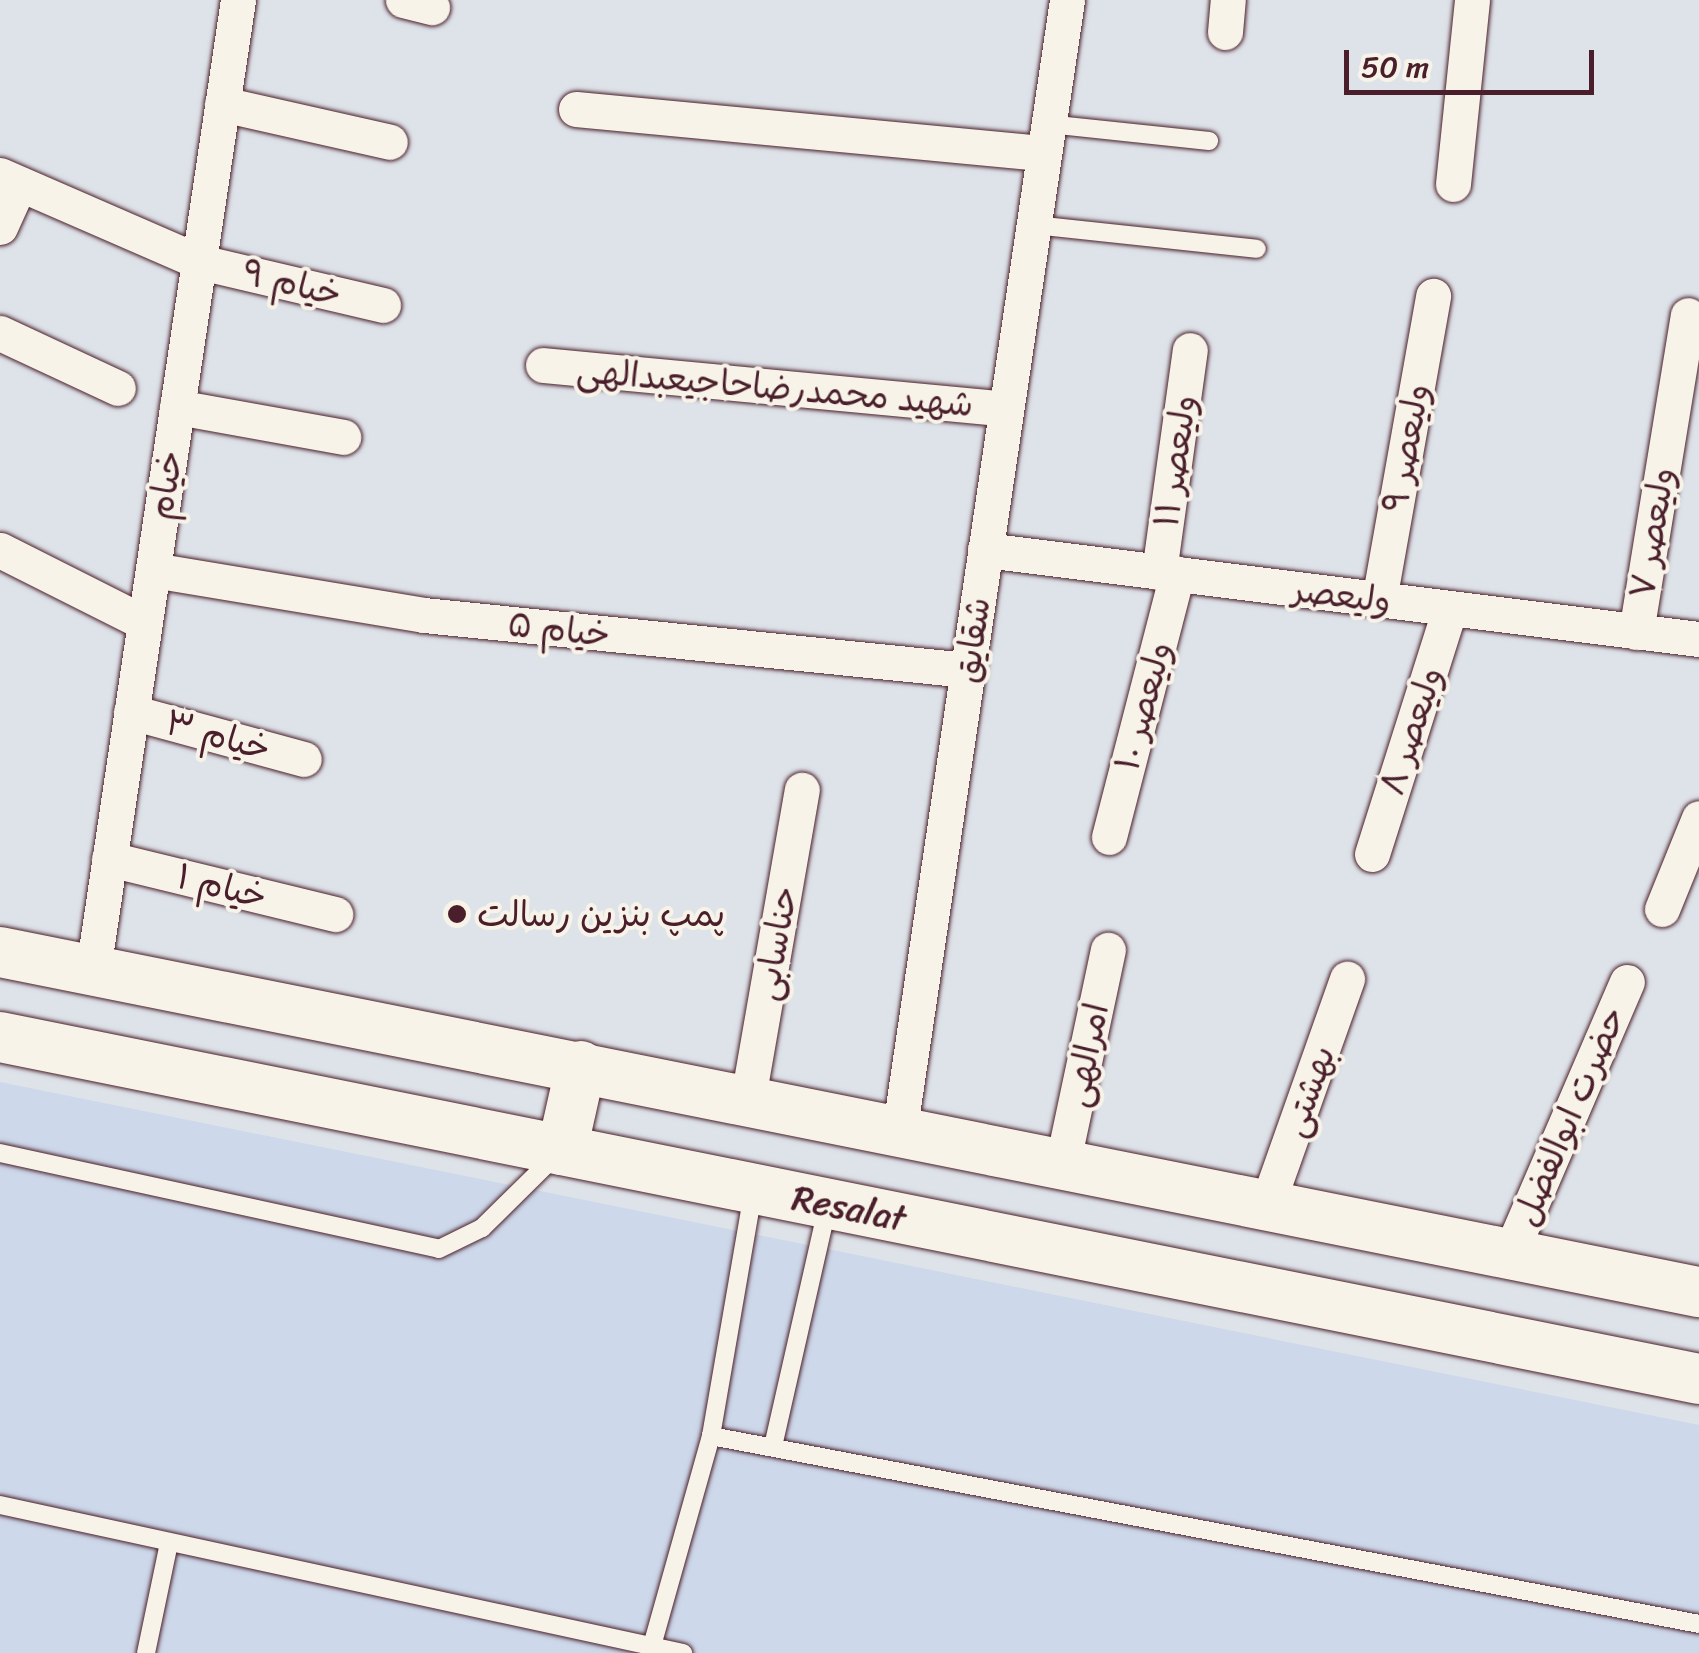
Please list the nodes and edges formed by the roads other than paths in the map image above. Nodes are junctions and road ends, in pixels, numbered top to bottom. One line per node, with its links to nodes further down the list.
1 (238, 0): 4 (street, خیام)
2 (1067, 0): 6 (street, شقایق)
3 (1472, 0): 10 (street)
4 (222, 104): 8 (street); 14 (street, خیام)
5 (576, 110): 6 (street)
6 (1046, 139): 7 (lane); 11 (street, شقایق)
7 (1208, 141)
8 (390, 142)
9 (10, 180): 12 (street); 14 (street, خیام ۹)
10 (1452, 184)
11 (1034, 225): 13 (lane); 23 (street, شقایق)
12 (0, 227)
13 (1257, 249)
14 (200, 262): 16 (street, خیام ۹); 22 (street, خیام)
15 (1433, 296): 29 (street, ولیعصر ۹)
16 (384, 305)
17 (1688, 315): 32 (street, ولیعصر ۷)
18 (0, 334): 21 (street)
19 (1190, 350): 28 (street, ولیعصر ۱۱)
20 (543, 365): 23 (street, شهید محمدرضاحاجیعبدالهی)
21 (118, 388)
22 (177, 407): 24 (street); 27 (street, خیام)
23 (1006, 409): 26 (street, شقایق)
24 (343, 436)
25 (0, 550): 31 (street)
26 (985, 550): 28 (street, ولیعصر); 34 (street, شقایق)
27 (152, 570): 31 (street, خیام); 34 (street, خیام ۵)
28 (1168, 573): 29 (street, ولیعصر); 39 (street, ولیعصر ۱۰)
29 (1379, 600): 30 (street, ولیعصر)
30 (1450, 608): 32 (street, ولیعصر); 40 (street, ولیعصر ۸)
31 (144, 623): 35 (street, خیام)
32 (1636, 632): 33 (street, ولیعصر)
33 (1699, 639)
34 (968, 670): 52 (street, شقایق)
35 (132, 712): 36 (street, خیام ۳); 41 (street, خیام)
36 (304, 759)
37 (802, 790): 51 (street, حناسابی)
38 (1699, 818): 42 (street)
39 (1109, 837)
40 (1372, 854)
41 (110, 859): 43 (street, خیام ۱); 46 (street, خیام)
42 (1662, 909)
43 (335, 914)
44 (1108, 950): 55 (street, امرالهی)
45 (0, 952): 46 (main road)
46 (93, 970): 50 (main road)
47 (1347, 979): 57 (street, بهشتی)
48 (1627, 982): 59 (street, حضرت ابوالفضل)
49 (0, 1036): 53 (main road, Resalat)
50 (581, 1066): 51 (main road); 53 (main road)
51 (748, 1098): 52 (main road)
52 (900, 1128): 55 (main road)
53 (562, 1150): 54 (lane); 56 (main road, Resalat)
54 (0, 1153)
55 (1064, 1160): 57 (main road)
56 (754, 1188): 58 (main road, Resalat); 62 (lane)
57 (1268, 1202): 59 (main road)
58 (828, 1204): 61 (main road, Resalat); 63 (lane)
59 (1511, 1251): 60 (main road)
60 (1699, 1292)
61 (1699, 1379)
62 (711, 1436): 63 (lane); 67 (lane)
63 (774, 1442): 66 (lane)
64 (0, 1505): 65 (lane)
65 (169, 1544): 67 (lane); 68 (lane)
66 (1699, 1624)
67 (651, 1650): 69 (lane)
68 (146, 1653)
69 (683, 1653)

